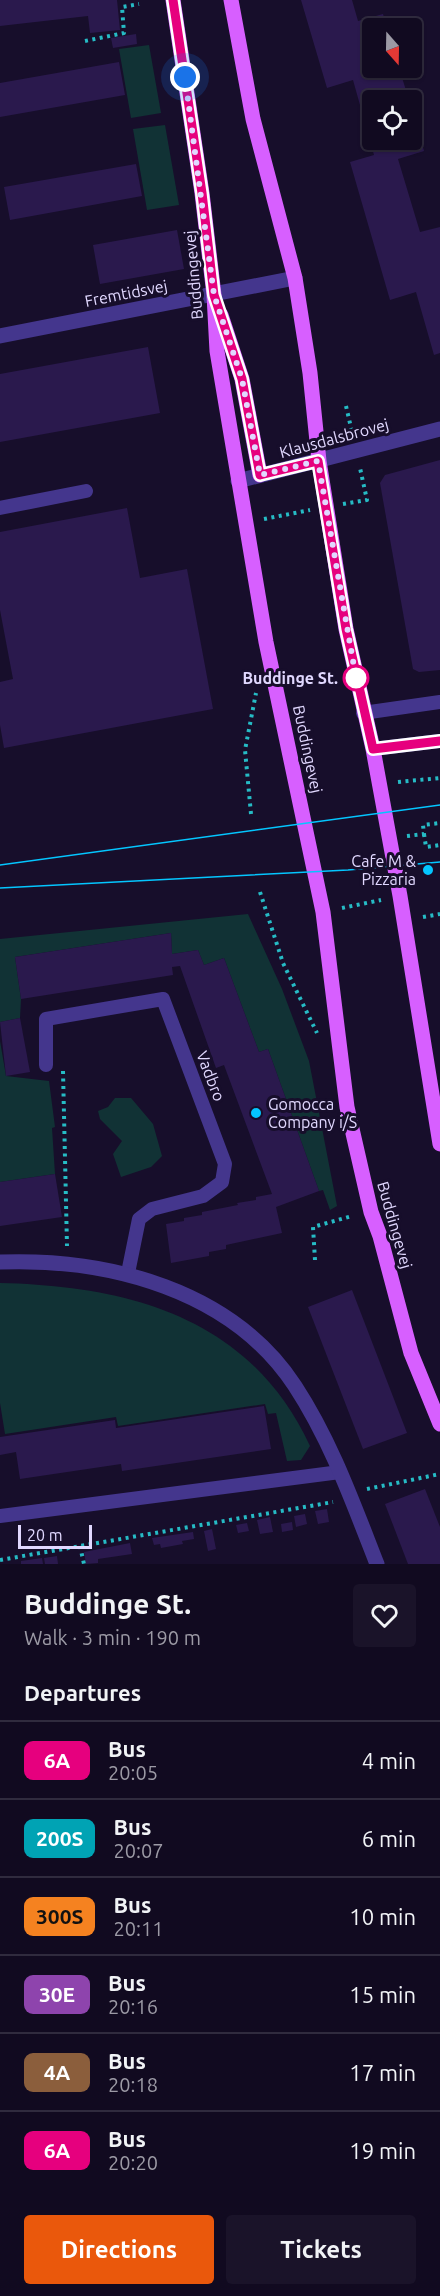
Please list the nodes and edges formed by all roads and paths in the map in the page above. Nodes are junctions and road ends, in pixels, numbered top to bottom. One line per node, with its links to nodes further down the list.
1 (173, 0): 6 (main road, Buddingevej)
2 (231, 0): 5 (main road)
3 (139, 4): 4 (path)
4 (86, 41)
5 (295, 278): 6 (street, Fremtidsvej); 9 (main road)
6 (214, 295): 7 (street, Fremtidsvej); 10 (main road); 11 (main road, Buddingevej)
7 (0, 336)
8 (440, 429): 9 (street, Klausdalsbrovej)
9 (318, 461): 10 (street, Klausdalsbrovej); 16 (main road)
10 (260, 475): 11 (street, Klausdalsbrovej)
11 (238, 481): 28 (main road, Buddingevej)
12 (86, 491): 13 (lane)
13 (0, 508)
14 (258, 683): 21 (path)
15 (440, 702): 16 (lane)
16 (363, 713): 18 (main road)
17 (440, 741): 18 (lane)
18 (373, 749): 20 (main road)
19 (440, 778): 20 (path)
20 (379, 784): 27 (main road)
21 (251, 814)
22 (440, 823): 23 (path)
23 (424, 834): 24 (path); 25 (path)
24 (413, 835)
25 (440, 845)
26 (260, 892): 29 (path)
27 (400, 896): 28 (path); 31 (main road)
28 (323, 912): 37 (main road, Buddingevej)
29 (320, 1041)
30 (46, 1065): 35 (path); 36 (lane, Vadbro)
31 (440, 1144)
32 (334, 1220): 33 (path)
33 (315, 1260)
34 (0, 1262): 35 (street)
35 (67, 1265): 36 (street)
36 (128, 1273): 38 (street)
37 (440, 1424)
38 (340, 1472): 40 (street); 41 (lane)
39 (440, 1474): 40 (path)
40 (348, 1492): 42 (path); 45 (street)
41 (0, 1516)
42 (80, 1546): 43 (path); 44 (path)
43 (0, 1560)
44 (84, 1564)
45 (377, 1564)

